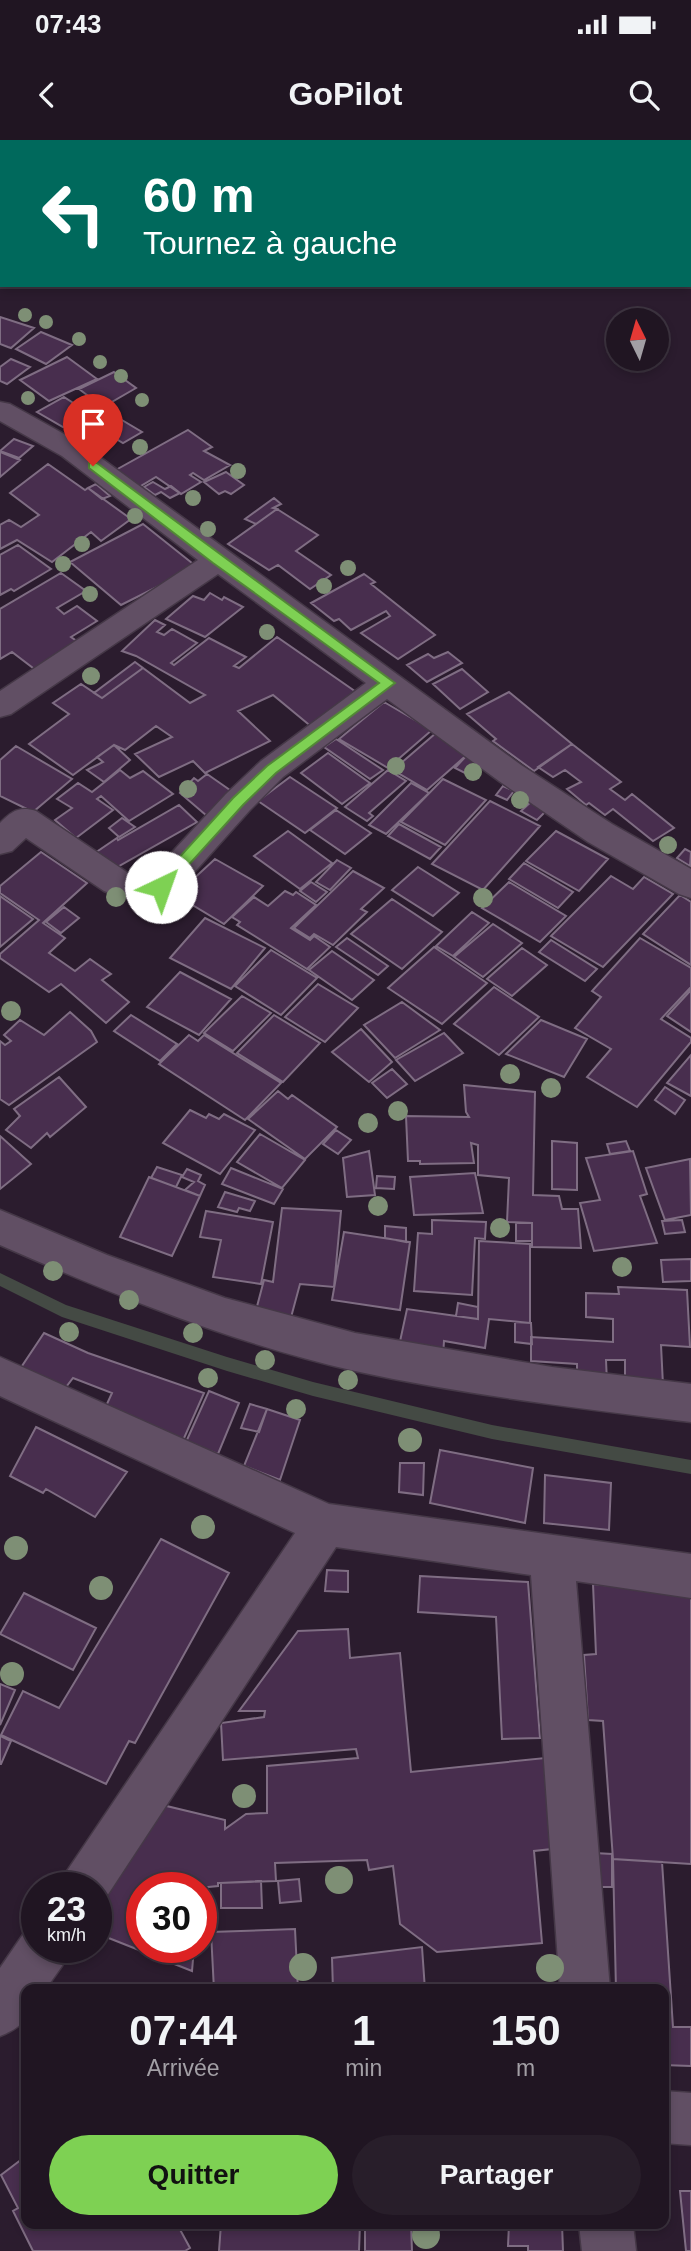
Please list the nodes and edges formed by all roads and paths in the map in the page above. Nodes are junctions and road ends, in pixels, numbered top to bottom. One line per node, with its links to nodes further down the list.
1 (0, 410): 2 (street)
2 (218, 560): 3 (street); 4 (street)
3 (388, 683): 5 (street); 7 (street)
4 (0, 706)
5 (12, 813): 6 (street)
6 (0, 842)
7 (691, 885)
8 (0, 1227): 10 (street)
9 (0, 1376): 11 (street)
10 (691, 1403)
11 (326, 1525): 12 (street); 14 (street)
12 (552, 1556): 13 (street); 17 (street)
13 (691, 1576)
14 (95, 1872)
15 (36, 1963): 16 (street)
16 (24, 1984)
17 (585, 1984)
18 (21, 1990): 19 (street)
19 (12, 2006)
20 (669, 2117): 21 (street)
21 (691, 2119)
22 (607, 2229): 23 (street)
23 (609, 2251)

